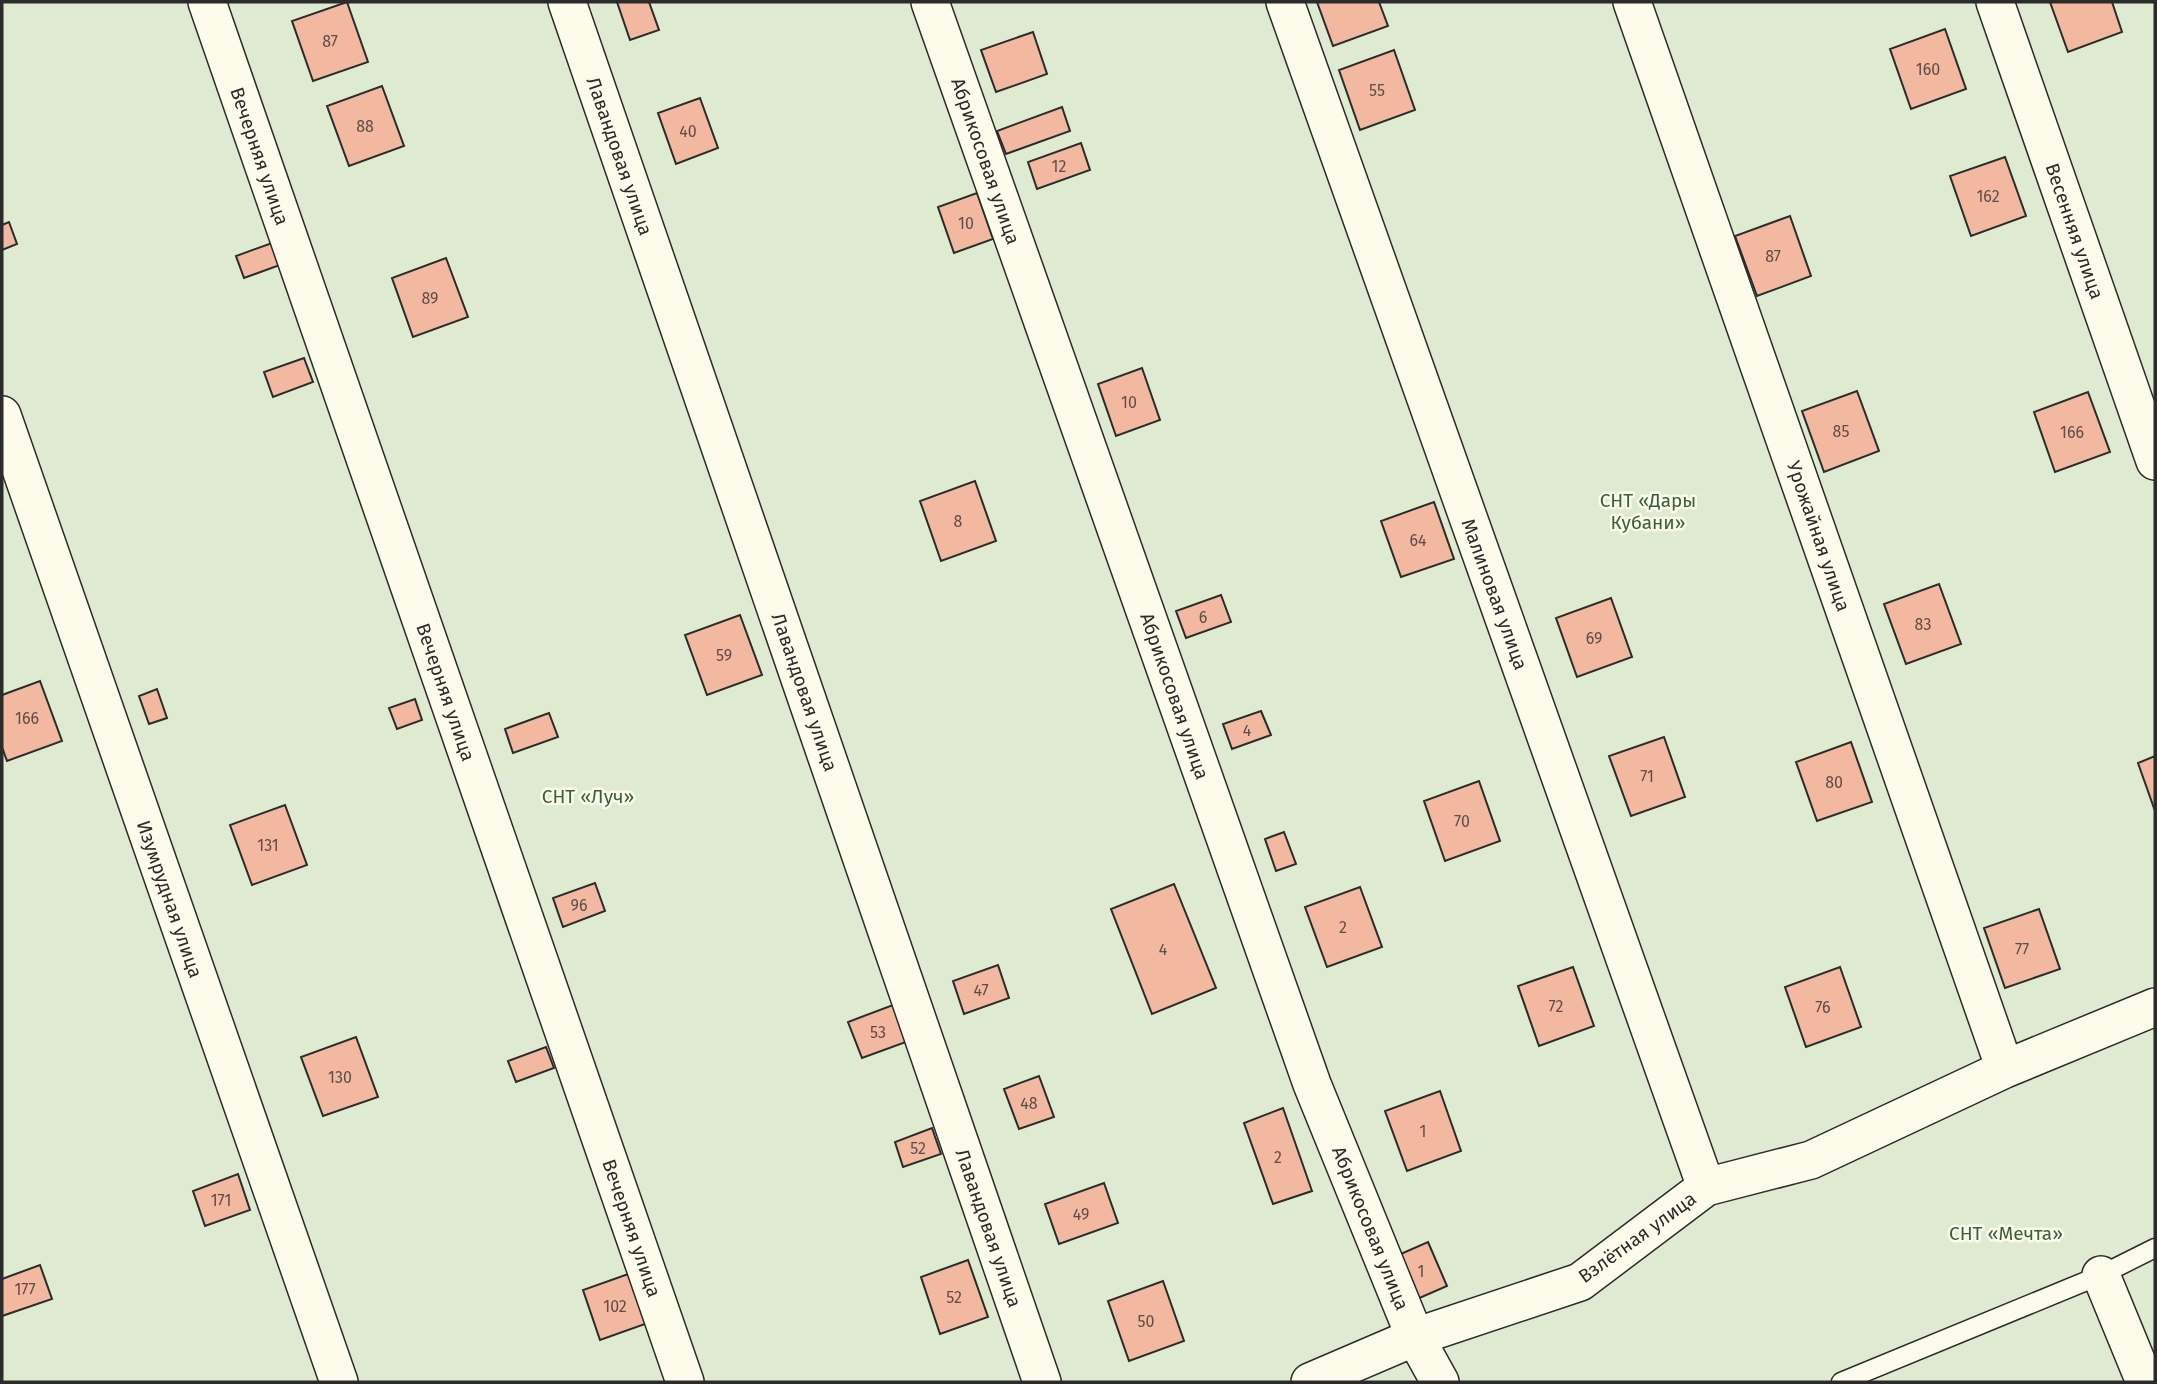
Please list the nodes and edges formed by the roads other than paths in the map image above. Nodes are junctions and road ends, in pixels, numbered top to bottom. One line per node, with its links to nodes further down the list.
1 (207, 2): 16 (street, Вечерняя улица)
2 (567, 2): 17 (street, Лавандовая улица)
3 (930, 2): 14 (street, Абрикосовая улица)
4 (1285, 2): 11 (street, Малиновая улица)
5 (1632, 2): 10 (street, Урожайная улица)
6 (1995, 2): 8 (street, Весенняя улица)
7 (2, 415): 15 (street, Изумрудная улица)
8 (2155, 461)
9 (2155, 1007): 10 (street, Взлётная улица)
10 (2005, 1069): 11 (street, Взлётная улица)
11 (1706, 1187): 14 (street, Взлётная улица)
12 (2155, 1248): 13 (lane)
13 (2101, 1275): 20 (lane); 21 (street)
14 (1415, 1336): 18 (street, Взлётная улица); 19 (street, Абрикосовая улица)
15 (339, 1382)
16 (685, 1382)
17 (1042, 1382)
18 (1310, 1382)
19 (1440, 1382)
20 (1842, 1382)
21 (2145, 1382)

